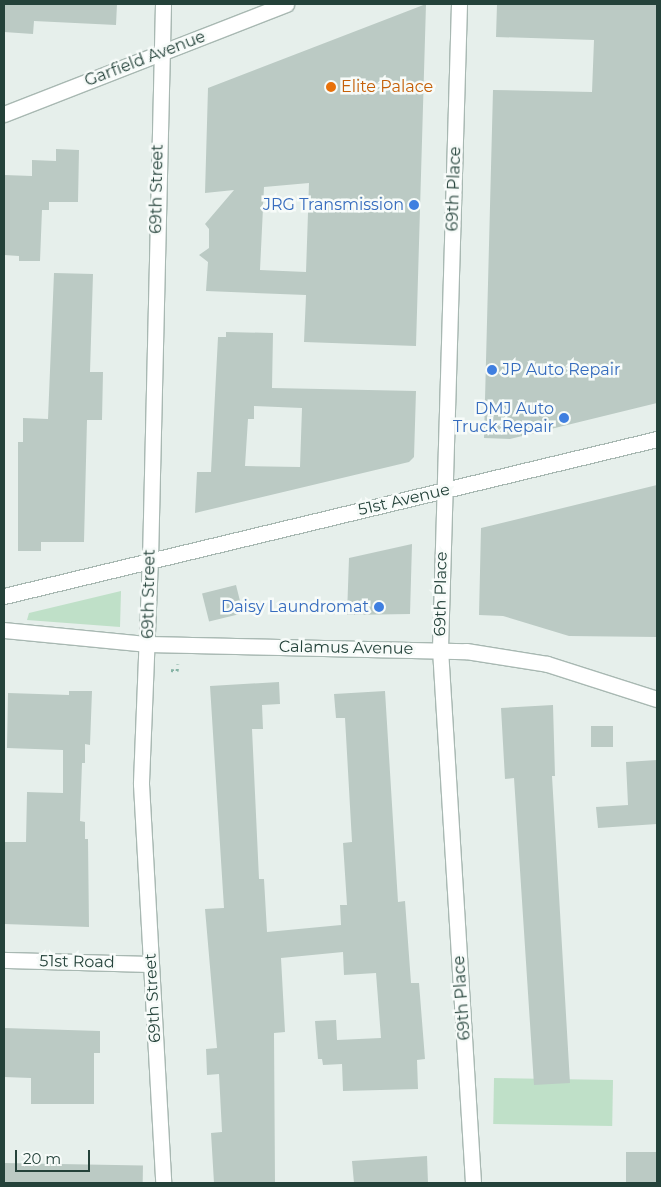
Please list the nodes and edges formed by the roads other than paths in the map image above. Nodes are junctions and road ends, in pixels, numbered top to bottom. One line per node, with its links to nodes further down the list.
1 (162, 4): 4 (street, 69th Street)
2 (286, 4): 4 (street, Garfield Avenue)
3 (459, 4): 7 (street, 69th Place)
4 (161, 53): 5 (street, Garfield Avenue); 8 (street, 69th Street)
5 (4, 114)
6 (657, 439): 7 (street, 51st Avenue)
7 (443, 490): 8 (street, 51st Avenue); 12 (street, 69th Place)
8 (150, 558): 9 (street, 51st Avenue); 11 (street, 69th Street)
9 (4, 596)
10 (4, 630): 11 (street, Calamus Avenue)
11 (148, 644): 12 (street, Calamus Avenue); 15 (street, 69th Street)
12 (440, 649): 13 (street, Calamus Avenue); 17 (street, 69th Place)
13 (657, 699)
14 (4, 960): 15 (street, 51st Road)
15 (151, 964): 16 (street, 69th Street)
16 (163, 1183)
17 (473, 1183)

